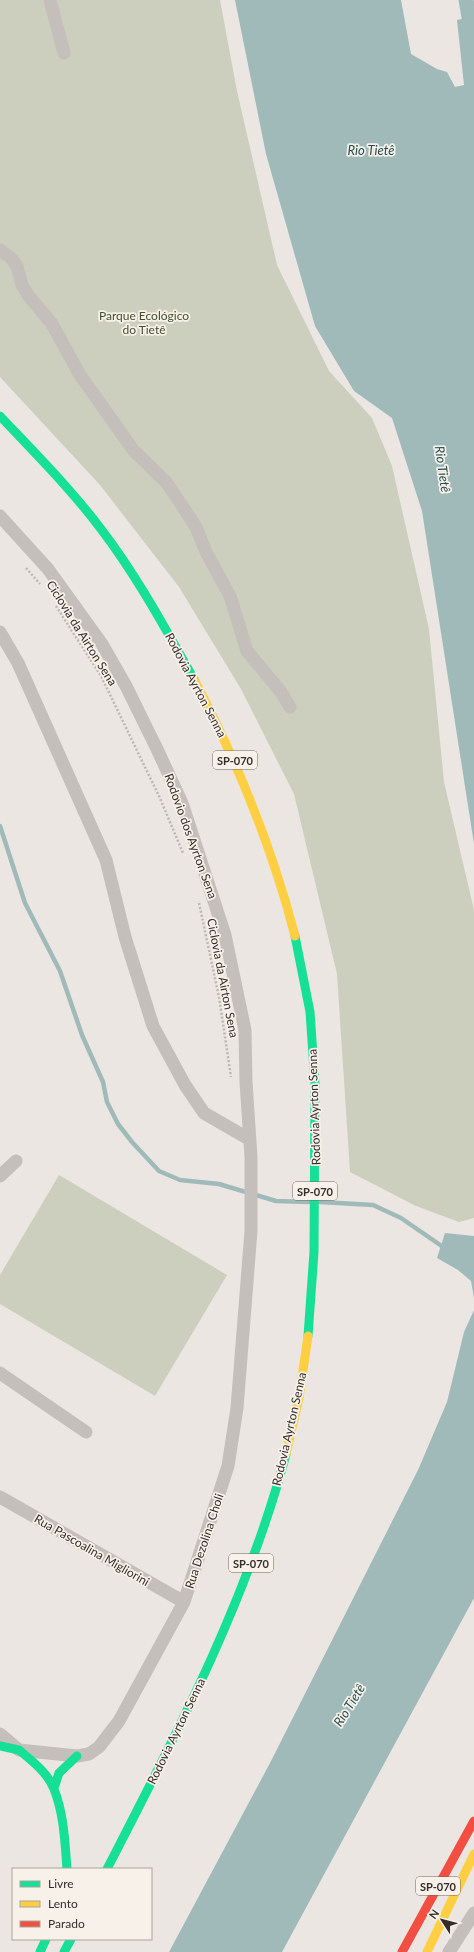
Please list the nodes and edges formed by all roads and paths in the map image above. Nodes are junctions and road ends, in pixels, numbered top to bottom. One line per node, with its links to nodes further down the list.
1 (50, 0): 2 (street)
2 (64, 53)
3 (0, 250): 10 (street)
4 (0, 416): 30 (main road, Rodovia Ayrton Senna / SP-070)
5 (0, 516): 14 (street, Rodovio dos Ayrton Sena)
6 (26, 567): 7 (path, Ciclovia da Airton Sena)
7 (41, 585)
8 (55, 604): 11 (path, Ciclovia da Airton Sena)
9 (0, 632): 14 (street)
10 (290, 707)
11 (185, 860)
12 (198, 896): 13 (path, Ciclovia da Airton Sena)
13 (232, 1083)
14 (249, 1139): 15 (street, Rodovio dos Ayrton Sena)
15 (251, 1157): 21 (street, Rua Dezolina Choli)
16 (16, 1161): 17 (street)
17 (0, 1176)
18 (0, 1373): 19 (street)
19 (86, 1432)
20 (0, 1497): 21 (street, Rua Pascoalina Migliorini)
21 (184, 1602): 25 (street, Rua Dezolina Choli)
22 (0, 1734): 24 (street)
23 (0, 1746): 24 (main road)
24 (18, 1750): 25 (street, Rua Dezolina Choli); 26 (main road)
25 (77, 1756): 26 (main road)
26 (54, 1788): 29 (main road)
27 (474, 1821): 36 (main road, SP-070)
28 (474, 1854): 37 (main road)
29 (68, 1868)
30 (108, 1868)
31 (474, 1913): 38 (street)
32 (46, 1940): 34 (main road)
33 (70, 1940): 35 (main road)
34 (40, 1952)
35 (64, 1952)
36 (402, 1952)
37 (427, 1952)
38 (449, 1952)

